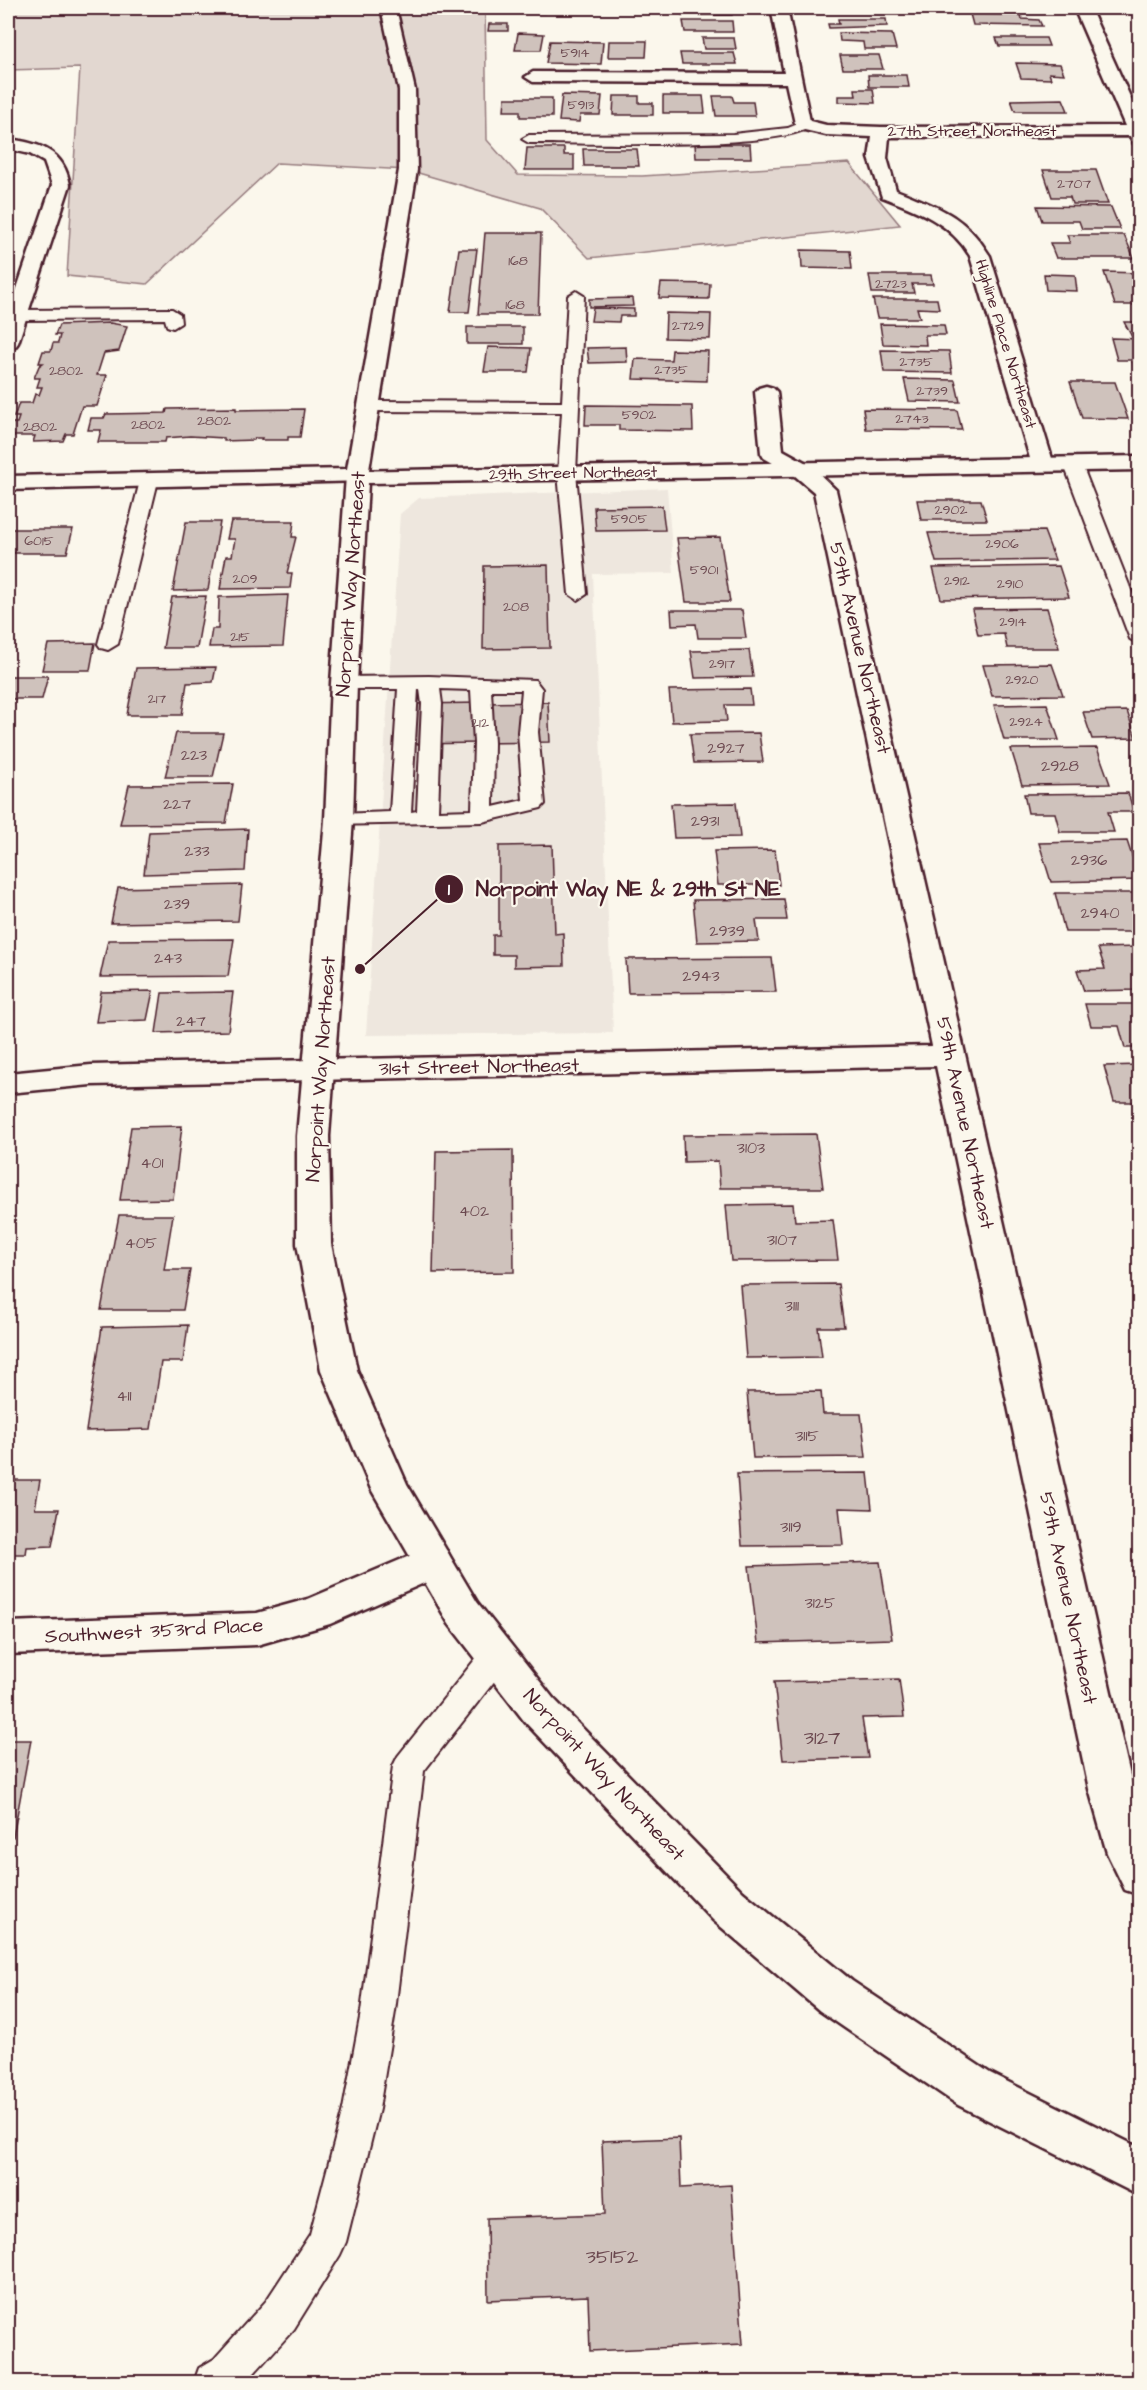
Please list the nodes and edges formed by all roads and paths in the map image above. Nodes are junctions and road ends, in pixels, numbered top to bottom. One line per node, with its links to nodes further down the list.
1 (388, 8): 18 (street, Norpoint Way Northeast)
2 (779, 8): 5 (street)
3 (1082, 8): 8 (street)
4 (533, 77): 5 (street)
5 (792, 78): 6 (street)
6 (806, 125): 7 (street, 27th Street Northeast); 9 (lane)
7 (880, 132): 8 (street, 27th Street Northeast); 21 (street, Highline Place Northeast)
8 (1138, 134)
9 (529, 139)
10 (8, 144): 12 (street)
11 (8, 284): 12 (street)
12 (29, 284): 14 (street)
13 (576, 296): 19 (lane)
14 (18, 315): 15 (lane); 16 (street)
15 (173, 323)
16 (8, 343)
17 (766, 392): 23 (street, 59th Avenue Northeast)
18 (369, 406): 19 (lane); 25 (street, Norpoint Way Northeast)
19 (570, 407): 24 (lane)
20 (1140, 463): 22 (street, 29th Street Northeast)
21 (1043, 465): 22 (street, 29th Street Northeast); 23 (street, 29th Street Northeast)
22 (1073, 465): 29 (lane)
23 (802, 470): 24 (street, 29th Street Northeast); 38 (street, 59th Avenue Northeast)
24 (567, 473): 25 (street, 29th Street Northeast); 28 (lane)
25 (357, 476): 26 (street, 29th Street Northeast); 32 (street, Norpoint Way Northeast)
26 (149, 481): 27 (street, 29th Street Northeast); 30 (lane)
27 (8, 483)
28 (578, 594)
29 (1140, 639)
30 (108, 644)
31 (482, 682): 33 (lane); 34 (lane); 34 (lane)
32 (344, 683): 33 (lane); 37 (street, Norpoint Way Northeast)
33 (419, 683): 35 (lane); 36 (lane)
34 (482, 816): 35 (lane)
35 (427, 818): 36 (lane)
36 (400, 819): 37 (lane)
37 (339, 820): 39 (street, Norpoint Way Northeast)
38 (951, 1056): 39 (street, 31st Street Northeast); 44 (street, 59th Avenue Northeast)
39 (320, 1071): 40 (street, 31st Street Northeast); 41 (street, Norpoint Way Northeast)
40 (8, 1083)
41 (433, 1562): 42 (street, Southwest 353rd Place); 43 (street, Norpoint Way Northeast)
42 (8, 1638)
43 (496, 1656): 45 (street, Norpoint Way Northeast); 46 (lane)
44 (1140, 1876)
45 (1140, 2173)
46 (213, 2382)

